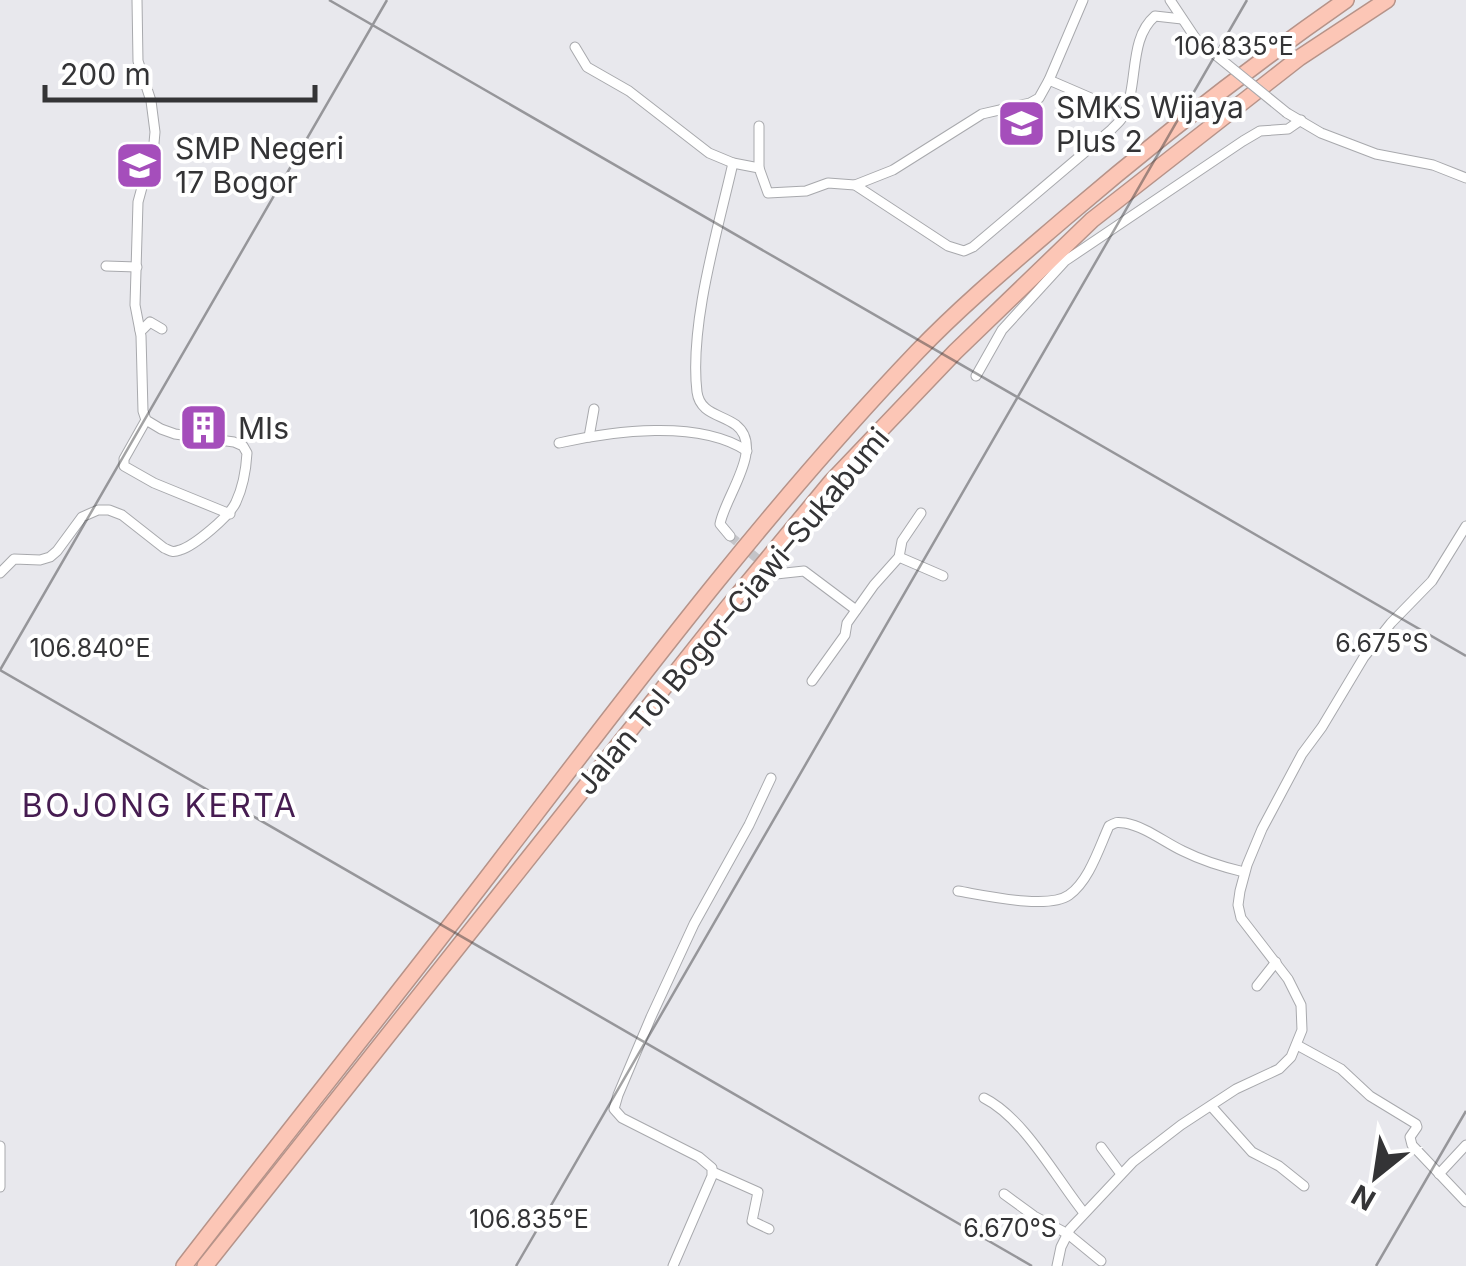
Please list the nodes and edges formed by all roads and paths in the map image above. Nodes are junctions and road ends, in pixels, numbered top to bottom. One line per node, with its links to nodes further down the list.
1 (137, 0): 17 (street)
2 (1083, 0): 8 (street)
3 (1170, 0): 6 (street)
4 (1346, 0): 58 (highway, Jalan Tol Bogor–Ciawi–Sukabumi)
5 (1387, 0): 59 (highway, Jalan Tol Bogor–Ciawi–Sukabumi)
6 (1182, 20): 10 (street, bridge); 15 (street)
7 (575, 47): 12 (street)
8 (1049, 80): 9 (street); 15 (street)
9 (1114, 108)
10 (1301, 120): 14 (street); 20 (street)
11 (759, 126): 13 (street)
12 (733, 162): 13 (street); 25 (street)
13 (759, 168): 15 (street)
14 (1466, 178)
15 (855, 186)
16 (106, 266): 17 (street)
17 (136, 268): 19 (street)
18 (162, 329): 19 (street)
19 (140, 330): 22 (street)
20 (976, 376)
21 (594, 409): 23 (street)
22 (146, 420): 26 (street); 26 (street)
23 (589, 436): 24 (street); 25 (street)
24 (559, 443)
25 (747, 451): 29 (street)
26 (230, 514): 31 (street)
27 (921, 514): 30 (street)
28 (1466, 526): 37 (street)
29 (730, 536)
30 (900, 557): 33 (street); 34 (street)
31 (0, 574)
32 (776, 574): 34 (street)
33 (944, 576)
34 (856, 610): 35 (street)
35 (812, 681)
36 (771, 778): 47 (street)
37 (1244, 872): 38 (street); 39 (street)
38 (958, 891)
39 (1276, 962): 40 (street); 41 (street)
40 (1257, 986)
41 (1297, 1045): 43 (street); 49 (street)
42 (984, 1098): 54 (street)
43 (1210, 1106): 48 (street); 51 (street)
44 (1466, 1145): 49 (street)
45 (0, 1146): 50 (street)
46 (1101, 1147): 48 (street)
47 (713, 1172): 55 (street); 60 (street)
48 (1121, 1174): 54 (street)
49 (1439, 1174): 53 (street)
50 (0, 1186)
51 (1304, 1186)
52 (1004, 1194): 56 (street)
53 (1466, 1202)
54 (1084, 1213): 56 (street)
55 (769, 1229)
56 (1068, 1234): 57 (street); 61 (street)
57 (1102, 1261)
58 (184, 1266)
59 (205, 1266)
60 (674, 1266)
61 (1057, 1266)

